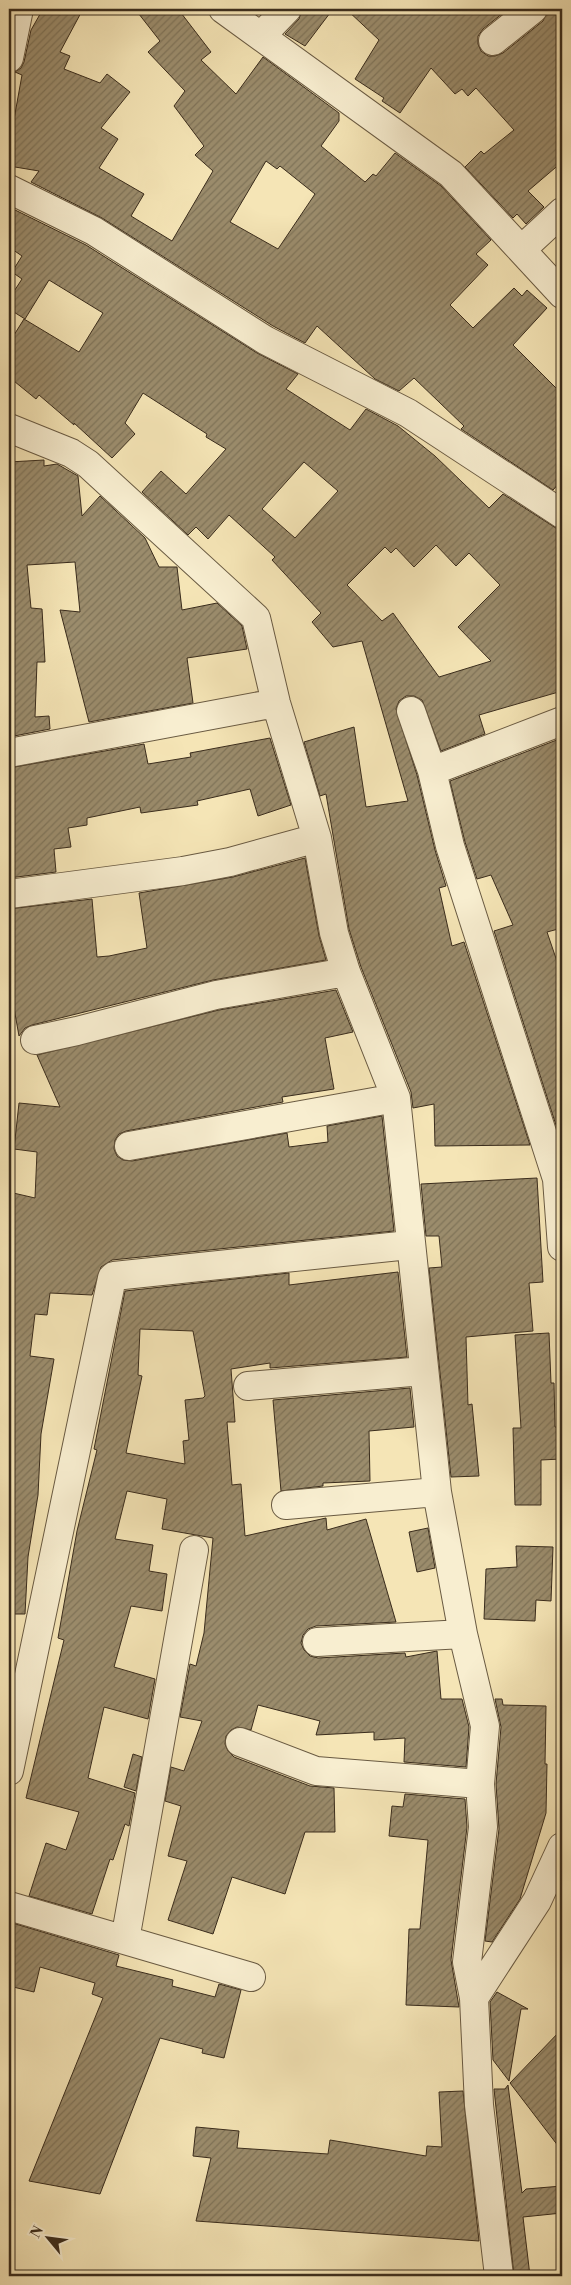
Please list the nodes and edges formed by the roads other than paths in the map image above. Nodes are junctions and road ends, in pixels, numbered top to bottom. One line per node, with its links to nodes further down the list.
1 (20, 9): 7 (street)
2 (223, 9): 5 (street)
3 (287, 9): 5 (street)
4 (533, 9): 6 (street)
5 (261, 36): 10 (street)
6 (493, 41)
7 (9, 58)
8 (9, 189): 13 (street)
9 (562, 212): 10 (street)
10 (522, 249): 11 (street)
11 (562, 294)
12 (9, 428): 14 (street)
13 (562, 512)
14 (276, 703): 17 (street); 19 (street)
15 (411, 711): 18 (street)
16 (562, 721): 18 (street)
17 (9, 753)
18 (432, 770): 26 (street)
19 (317, 838): 20 (street); 21 (street)
20 (9, 894)
21 (346, 972): 22 (street); 23 (street)
22 (35, 1040)
23 (396, 1098): 24 (street); 25 (street)
24 (129, 1146)
25 (409, 1245): 27 (street); 35 (street)
26 (562, 1248)
27 (423, 1371): 28 (street); 29 (street)
28 (248, 1386)
29 (437, 1492): 30 (street); 32 (street)
30 (286, 1505)
31 (194, 1550): 39 (street)
32 (463, 1634): 33 (street); 36 (street)
33 (317, 1642)
34 (240, 1742): 36 (street)
35 (9, 1771)
36 (480, 1784): 41 (street)
37 (562, 1847): 41 (street)
38 (9, 1906): 39 (street)
39 (125, 1940): 40 (street)
40 (251, 1977)
41 (474, 1998): 42 (street)
42 (498, 2276)

